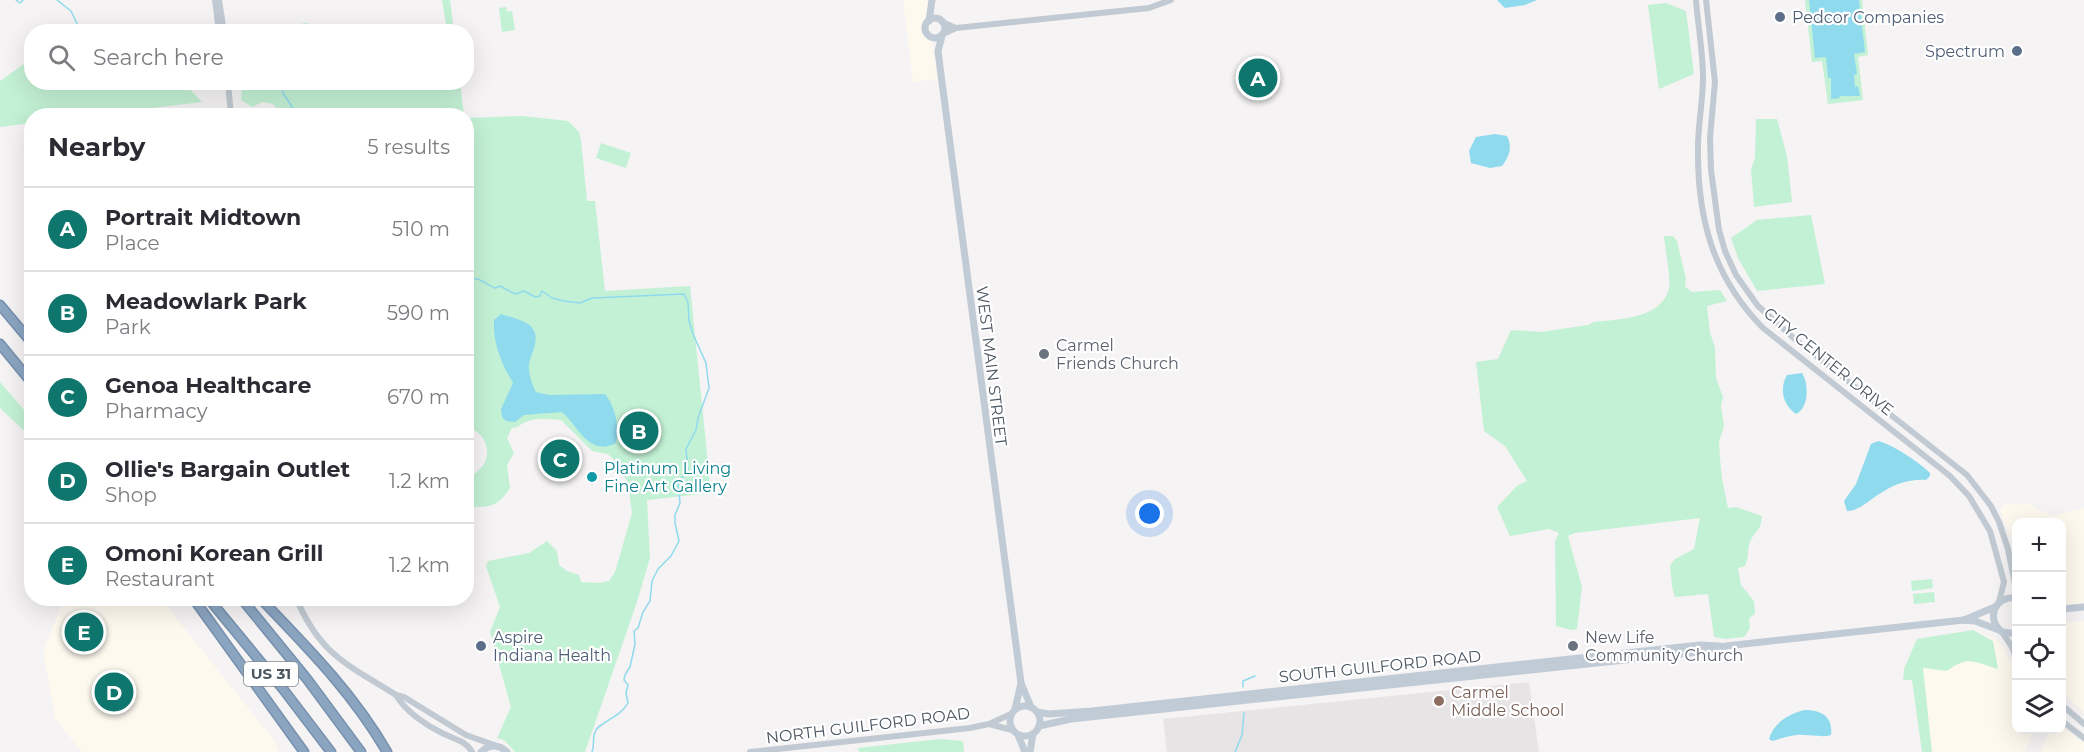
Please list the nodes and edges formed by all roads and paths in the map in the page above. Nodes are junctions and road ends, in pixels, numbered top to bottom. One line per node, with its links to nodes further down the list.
1 (217, 0): 8 (street); 9 (street)
2 (1171, 0): 10 (street)
3 (1696, 0): 22 (street, CITY CENTER DRIVE)
4 (1706, 0): 20 (street, CITY CENTER DRIVE)
5 (932, 2): 6 (main road); 7 (main road)
6 (928, 21): 7 (main road); 12 (main road)
7 (941, 21): 10 (street); 11 (main road)
8 (218, 24)
9 (222, 24)
10 (956, 28): 11 (street)
11 (943, 35): 12 (main road); 13 (main road, WEST MAIN STREET)
12 (929, 36): 13 (main road, WEST MAIN STREET)
13 (938, 51): 35 (main road, WEST MAIN STREET)
14 (226, 90): 15 (street)
15 (228, 108)
16 (0, 305): 17 (highway)
17 (24, 334)
18 (0, 344): 19 (highway)
19 (24, 373)
20 (2012, 572)
21 (2012, 598): 22 (main road, SOUTH GUILFORD ROAD)
22 (1997, 604): 30 (main road, SOUTH GUILFORD ROAD); 31 (main road)
23 (199, 606): 49 (highway)
24 (215, 606): 50 (highway, US 31)
25 (247, 606): 51 (highway, US 31)
26 (268, 606): 52 (highway)
27 (300, 606): 36 (street)
28 (2084, 607): 29 (main road)
29 (2066, 610)
30 (1964, 620): 31 (main road, SOUTH GUILFORD ROAD); 33 (main road, SOUTH GUILFORD ROAD)
31 (2000, 631): 32 (main road, SOUTH GUILFORD ROAD); 34 (street)
32 (2012, 633)
33 (1726, 646): 40 (main road, SOUTH GUILFORD ROAD); 44 (main road, SOUTH GUILFORD ROAD)
34 (2012, 647)
35 (1021, 683): 37 (main road, WEST MAIN STREET); 39 (main road, WEST MAIN STREET)
36 (396, 695): 48 (street); 53 (street)
37 (1031, 707): 39 (main road); 40 (main road)
38 (2066, 709): 42 (street)
39 (1013, 712): 41 (street, NORTH GUILFORD ROAD); 45 (main road)
40 (1037, 712): 44 (main road)
41 (989, 724): 45 (street, NORTH GUILFORD ROAD); 56 (street, NORTH GUILFORD ROAD)
42 (2084, 724)
43 (2066, 725): 47 (street)
44 (1039, 726): 46 (main road)
45 (1015, 732): 46 (main road); 57 (main road)
46 (1034, 734): 58 (main road)
47 (2084, 738)
48 (495, 745): 54 (main road); 55 (main road)
49 (304, 752)
50 (331, 752)
51 (361, 752)
52 (387, 752)
53 (472, 752)
54 (481, 752)
55 (507, 752)
56 (750, 752)
57 (1024, 752)
58 (1030, 752)

